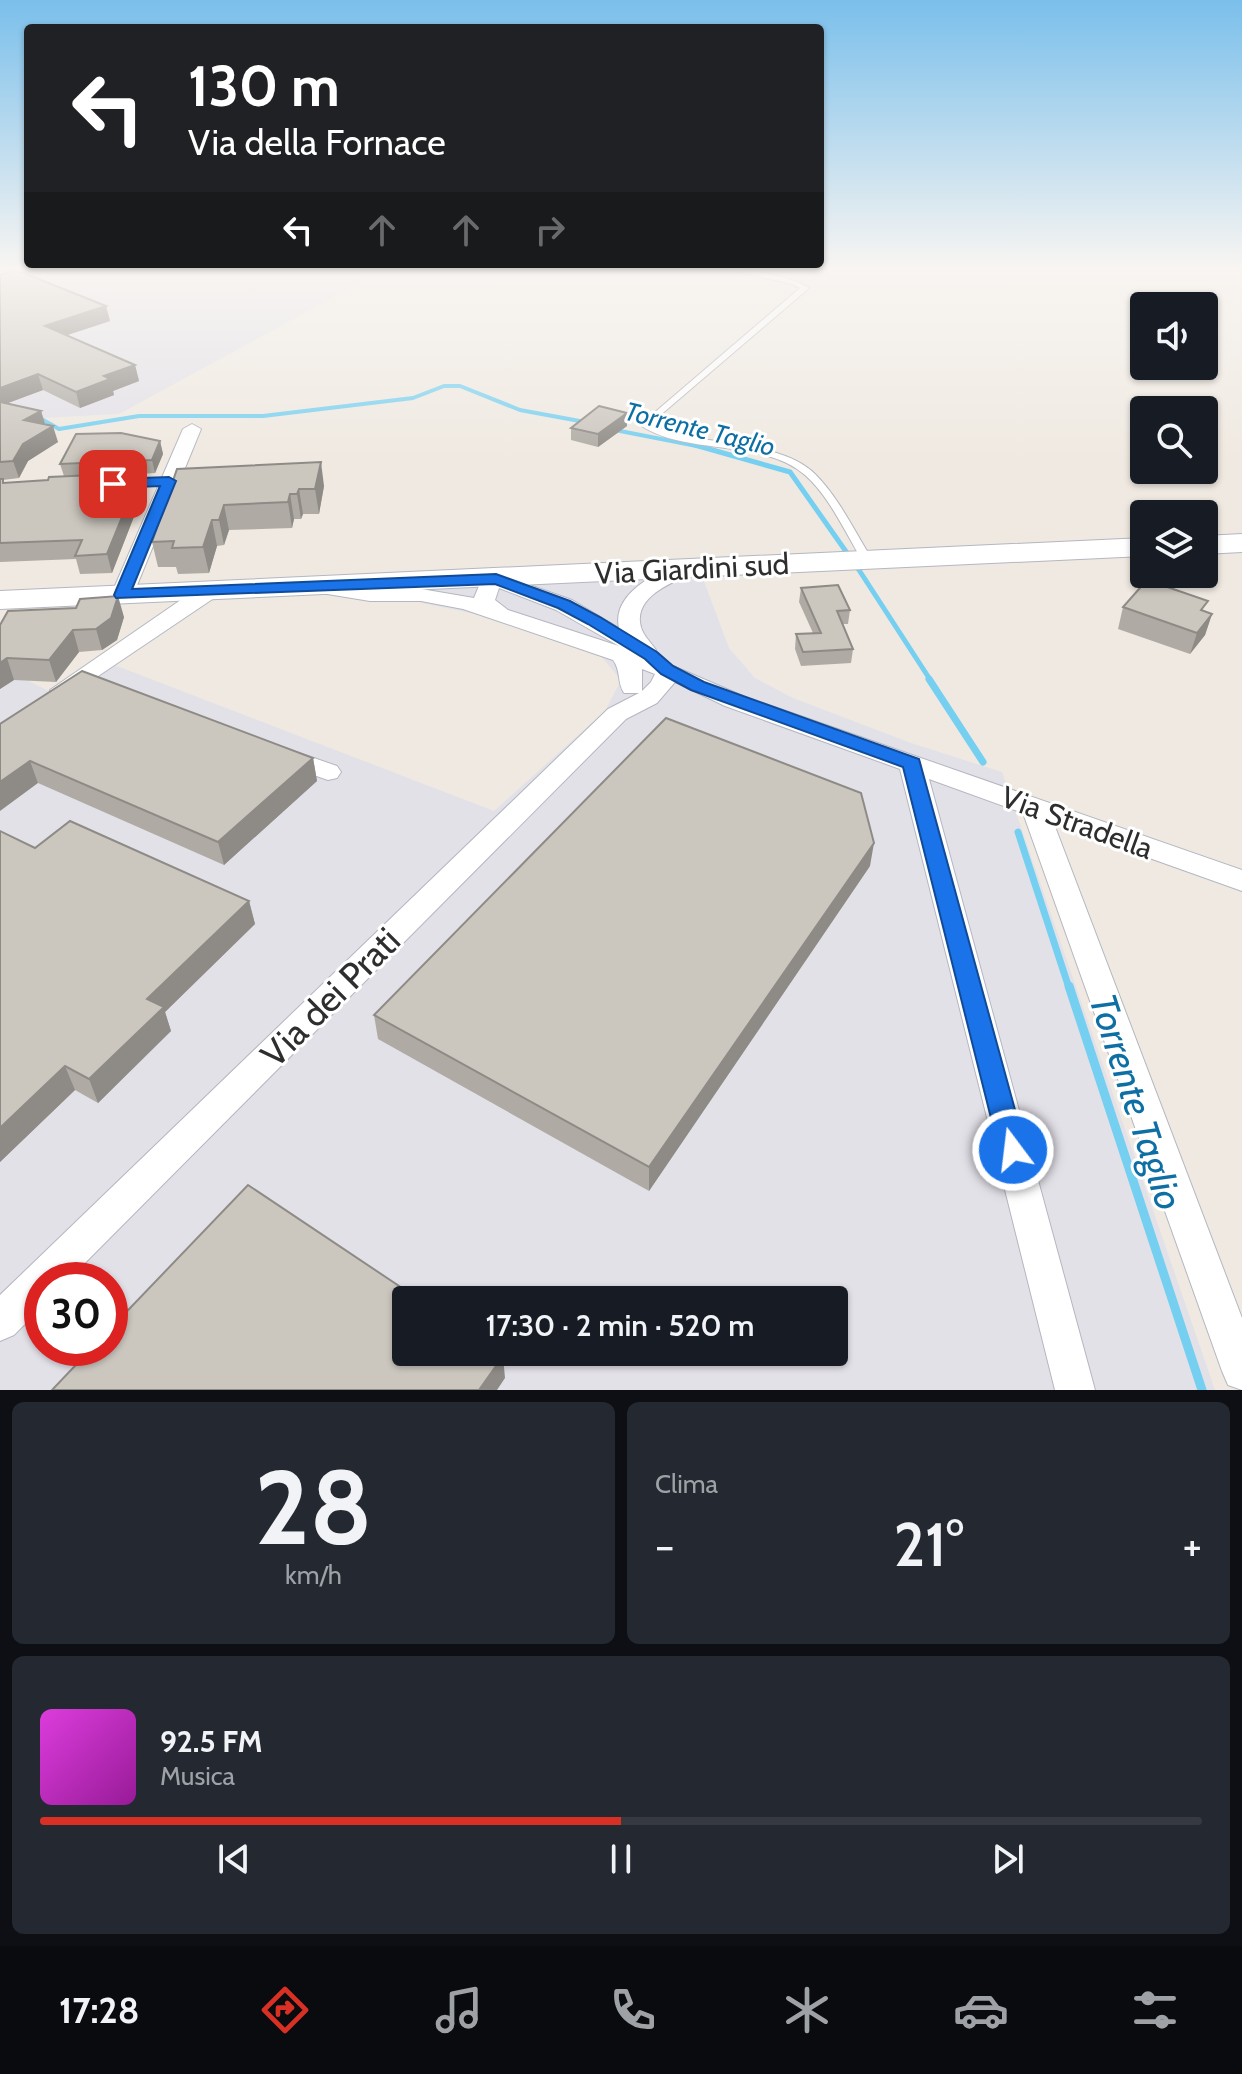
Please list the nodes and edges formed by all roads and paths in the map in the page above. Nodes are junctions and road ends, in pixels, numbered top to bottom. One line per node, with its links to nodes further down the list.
1 (753, 332): 6 (lane)
2 (192, 429): 11 (street)
3 (1242, 543): 4 (main road)
4 (1218, 544)
5 (1130, 548): 6 (main road, Via Giardini sud)
6 (859, 561): 7 (main road, Via Giardini sud)
7 (687, 569): 8 (main road, Via Giardini sud); 15 (street)
8 (496, 579): 9 (main road, Via Giardini sud); 13 (street); 15 (street)
9 (319, 587): 10 (main road, Via Giardini sud); 13 (street)
10 (209, 591): 11 (main road, Via Giardini sud); 16 (street)
11 (122, 595): 12 (main road, Via Giardini sud)
12 (0, 600)
13 (499, 612): 14 (street)
14 (621, 654): 15 (street); 20 (street)
15 (659, 663): 18 (street, Via Stradella); 20 (street, Via dei Prati)
16 (79, 678): 17 (street); 19 (street)
17 (108, 689)
18 (724, 696): 20 (street); 22 (street, Via Stradella)
19 (45, 701)
20 (630, 701): 26 (street, Via dei Prati)
21 (269, 750): 23 (street)
22 (912, 764): 24 (street, Via Stradella); 30 (street)
23 (328, 772)
24 (1034, 806): 25 (street, Via Stradella); 29 (street)
25 (1242, 881)
26 (60, 1262)
27 (24, 1298): 28 (street, Via dei Prati)
28 (0, 1322)
29 (1242, 1371)
30 (1075, 1390)

